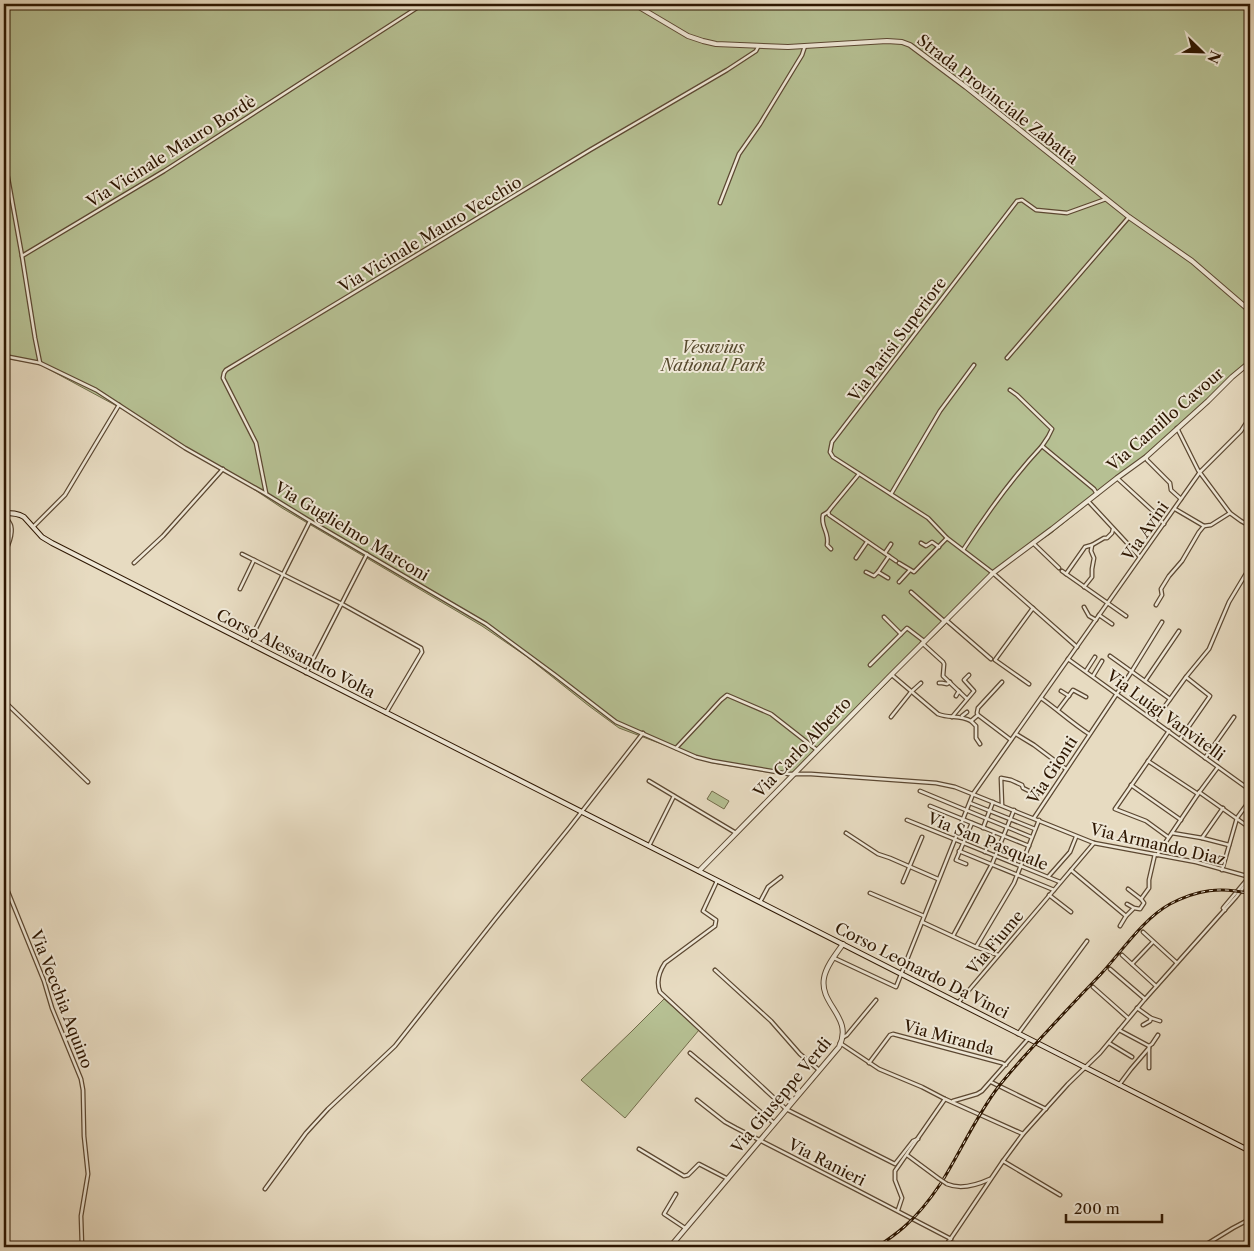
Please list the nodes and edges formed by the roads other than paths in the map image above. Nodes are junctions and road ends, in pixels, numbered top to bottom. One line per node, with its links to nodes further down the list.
1 (423, 4): 9 (street, Via Vicinale Mauro Bordè)
2 (634, 4): 3 (street, Strada Provinciale Zabatta)
3 (758, 46): 4 (street, Strada Provinciale Zabatta); 26 (street, Via Vicinale Mauro Vecchio)
4 (804, 46): 6 (street, Strada Provinciale Zabatta); 7 (street)
5 (4, 156): 9 (street)
6 (1106, 199): 8 (street, Strada Provinciale Zabatta); 24 (street, Via Parisi Superiore)
7 (720, 203)
8 (1129, 217): 10 (street, Strada Provinciale Zabatta); 12 (street)
9 (22, 256): 14 (street)
10 (1250, 311)
11 (4, 356): 14 (street, Via Guglielmo Marconi)
12 (1007, 358)
13 (1250, 362): 19 (street, Via Camillo Cavour)
14 (40, 363): 17 (street, Via Guglielmo Marconi)
15 (974, 365): 27 (street)
16 (1010, 390): 20 (street)
17 (119, 405): 22 (street, Via Guglielmo Marconi); 39 (street)
18 (1250, 417): 23 (street, Via Avini)
19 (1177, 428): 21 (street, Via Camillo Cavour); 23 (street)
20 (1042, 446): 28 (street); 49 (street)
21 (1146, 457): 25 (street, Via Camillo Cavour); 29 (street)
22 (222, 469): 26 (street, Via Guglielmo Marconi); 58 (street)
23 (1200, 472): 29 (street, Via Avini); 33 (street)
24 (859, 474): 27 (street, Via Parisi Superiore); 32 (street)
25 (1117, 478): 28 (street, Via Camillo Cavour); 36 (street)
26 (266, 494): 35 (street, Via Guglielmo Marconi)
27 (891, 494): 41 (street, Via Parisi Superiore)
28 (1097, 494): 30 (street, Via Camillo Cavour)
29 (1182, 499): 31 (street, Via Avini)
30 (1088, 501): 40 (street); 44 (street, Via Camillo Cavour)
31 (1175, 509): 36 (street, Via Avini); 37 (street)
32 (828, 512): 42 (street); 48 (street)
33 (1230, 513): 37 (street); 38 (street)
34 (4, 514): 39 (street, Corso Alessandro Volta); 51 (street)
35 (310, 521): 53 (street, Via Guglielmo Marconi); 66 (street)
36 (1164, 524): 55 (street, Via Avini)
37 (1204, 526): 75 (street)
38 (1250, 526)
39 (33, 527): 88 (street, Corso Alessandro Volta)
40 (1113, 529): 46 (street); 55 (street)
41 (947, 538): 47 (street); 49 (street, Via Parisi Superiore)
42 (868, 542): 50 (street); 56 (street)
43 (921, 543): 47 (street)
44 (1033, 543): 60 (street); 65 (street, Via Camillo Cavour)
45 (891, 544): 50 (street)
46 (1092, 545): 67 (street); 70 (street)
47 (939, 547): 61 (street)
48 (831, 549)
49 (963, 550): 65 (street, Via Parisi Superiore)
50 (885, 553): 54 (street)
51 (4, 554)
52 (242, 554): 57 (street)
53 (367, 554): 74 (street); 131 (street, Via Guglielmo Marconi)
54 (889, 556): 61 (street); 64 (street)
55 (1140, 557): 73 (street, Via Avini)
56 (856, 558)
57 (254, 560): 66 (street); 71 (street)
58 (134, 563)
59 (1250, 567): 102 (street)
60 (1060, 568)
61 (910, 570): 69 (street)
62 (1062, 571): 67 (street)
63 (866, 572): 64 (street)
64 (878, 572): 68 (street)
65 (993, 573): 77 (street, Via Parisi Superiore); 82 (street, Via Carlo Alberto)
66 (283, 574): 74 (street); 88 (street)
67 (1066, 574): 70 (street)
68 (888, 578)
69 (899, 582)
70 (1084, 587): 73 (street)
71 (240, 589)
72 (911, 592): 82 (street)
73 (1108, 603): 78 (street, Via Avini); 79 (street)
74 (342, 604): 98 (street); 122 (street)
75 (1156, 605)
76 (1084, 607): 81 (street)
77 (1033, 608): 89 (street, Via Parisi Superiore); 108 (street)
78 (1099, 615): 81 (street, Via Avini); 84 (street)
79 (1126, 616)
80 (884, 617): 86 (street)
81 (1096, 620): 89 (street, Via Avini)
82 (945, 621): 87 (street, Via Carlo Alberto); 92 (street)
83 (1162, 622): 97 (street, Via Gionti)
84 (1112, 624)
85 (1178, 631): 103 (street)
86 (901, 634): 87 (street); 95 (street)
87 (923, 642): 99 (street, Via Carlo Alberto); 105 (street)
88 (248, 643): 98 (street, Corso Alessandro Volta)
89 (1077, 647): 93 (street, Via Avini)
90 (1110, 656): 97 (street)
91 (1095, 657): 96 (street, Via Luigi Vanvitelli)
92 (991, 659)
93 (1068, 659): 96 (street, Via Luigi Vanvitelli); 117 (street, Via Avini)
94 (1102, 661): 101 (street, Via Luigi Vanvitelli)
95 (870, 665)
96 (1086, 671): 101 (street, Via Luigi Vanvitelli)
97 (1131, 671): 103 (street); 112 (street, Via Gionti)
98 (306, 673): 122 (street, Corso Alessandro Volta)
99 (890, 674): 111 (street); 138 (street, Via Carlo Alberto)
100 (969, 675): 116 (street)
101 (1093, 676): 112 (street, Via Luigi Vanvitelli)
102 (1186, 678): 118 (street); 134 (street)
103 (1146, 681): 118 (street)
104 (921, 682): 111 (street)
105 (950, 682): 107 (street); 109 (street)
106 (1002, 682): 123 (street)
107 (940, 683)
108 (1029, 684)
109 (959, 691): 113 (street); 116 (street)
110 (1061, 691): 114 (street)
111 (911, 692): 124 (street); 125 (street)
112 (1116, 693): 129 (street, Via Luigi Vanvitelli); 133 (street, Via Gionti)
113 (956, 696)
114 (1069, 696): 115 (street); 120 (street)
115 (1086, 697)
116 (967, 698): 125 (street)
117 (1041, 698): 120 (street, Via Gionti); 132 (street, Via Avini)
118 (1170, 699): 129 (street)
119 (4, 702): 145 (street)
120 (1058, 710): 133 (street, Via Gionti)
121 (967, 712): 126 (street)
122 (386, 713): 162 (street, Corso Alessandro Volta)
123 (978, 715): 128 (street); 135 (street)
124 (891, 717)
125 (952, 717): 126 (street)
126 (961, 717): 128 (street)
127 (1234, 717): 139 (street)
128 (971, 721): 136 (street)
129 (1155, 721): 130 (street, Via Luigi Vanvitelli)
130 (1168, 731): 134 (street, Via Luigi Vanvitelli); 140 (street)
131 (643, 733): 137 (street, Via Guglielmo Marconi); 162 (street)
132 (1016, 734): 135 (street, Via Avini); 142 (street)
133 (1089, 734): 142 (street, Via Gionti)
134 (1180, 739): 139 (street, Via Luigi Vanvitelli)
135 (1011, 740): 150 (street, Via Avini)
136 (980, 744)
137 (676, 748): 138 (street); 143 (street, Via Guglielmo Marconi)
138 (817, 750): 143 (street, Via Carlo Alberto)
139 (1205, 758): 141 (street, Via Luigi Vanvitelli)
140 (1148, 761): 146 (street); 149 (street)
141 (1218, 767): 147 (street, Via Luigi Vanvitelli); 149 (street)
142 (1066, 769): 165 (street, Via Gionti)
143 (794, 774): 150 (street, Via Armando Diaz); 177 (street, Via Carlo Alberto)
144 (649, 781): 152 (street)
145 (88, 782)
146 (1131, 785): 170 (street); 183 (street)
147 (1250, 790)
148 (920, 791): 160 (street)
149 (1199, 793): 158 (street); 170 (street)
150 (974, 794): 154 (street, Via Avini); 155 (street, Via Armando Diaz)
151 (1037, 795): 156 (street)
152 (674, 796): 177 (street); 190 (street)
153 (1250, 800): 166 (street)
154 (970, 802): 160 (street, Via Avini); 161 (street)
155 (993, 802): 156 (street, Via Armando Diaz); 161 (street)
156 (1002, 805): 159 (street, Via Armando Diaz)
157 (930, 806): 167 (street)
158 (1223, 808): 166 (street); 185 (street)
159 (1014, 810): 164 (street); 165 (street, Via Armando Diaz)
160 (966, 811): 163 (street); 167 (street, Via Avini)
161 (990, 811): 163 (street); 164 (street)
162 (581, 812): 190 (street, Corso Leonardo Da Vinci); 280 (street)
163 (986, 818): 172 (street); 173 (street)
164 (1010, 818): 172 (street); 175 (street)
165 (1034, 818): 169 (street, Via Armando Diaz)
166 (1237, 818): 174 (street); 189 (street)
167 (963, 819): 171 (street); 186 (street, Via Avini)
168 (907, 820): 186 (street, Via San Pasquale)
169 (1039, 820): 175 (street); 181 (street, Via Armando Diaz)
170 (1181, 820): 178 (street)
171 (972, 823): 173 (street); 187 (street)
172 (1007, 827): 180 (street); 184 (street)
173 (983, 828): 176 (street)
174 (1250, 828)
175 (1035, 829): 184 (street)
176 (994, 832): 180 (street); 193 (street)
177 (736, 833): 202 (street, Via Carlo Alberto)
178 (1172, 833): 183 (street); 185 (street)
179 (846, 834): 198 (street)
180 (1003, 836): 191 (street); 195 (street)
181 (1076, 836): 188 (street, Via Armando Diaz); 205 (street)
182 (922, 837): 198 (street)
183 (1168, 837): 194 (street)
184 (1032, 838): 191 (street)
185 (1202, 838): 189 (street)
186 (955, 839): 187 (street, Via San Pasquale); 207 (street, Via Avini)
187 (963, 843): 192 (street); 193 (street, Via San Pasquale)
188 (1094, 843): 194 (street, Via Armando Diaz); 200 (street, Via Fiume)
189 (1230, 845): 201 (street)
190 (649, 846): 202 (street, Corso Leonardo Da Vinci)
191 (1029, 846): 199 (street)
192 (960, 851): 196 (street); 197 (street)
193 (986, 852): 195 (street, Via San Pasquale)
194 (1156, 854): 201 (street, Via Armando Diaz); 216 (street)
195 (995, 856): 197 (street); 199 (street, Via San Pasquale)
196 (966, 864)
197 (992, 864): 203 (street); 226 (street)
198 (910, 866): 207 (street); 210 (street)
199 (1021, 866): 203 (street); 205 (street, Via San Pasquale)
200 (1071, 870): 211 (street, Via Fiume); 222 (street)
201 (1222, 870): 206 (street, Via Armando Diaz)
202 (699, 872): 208 (street, Corso Leonardo Da Vinci)
203 (1018, 874): 213 (street); 230 (street)
204 (782, 877): 217 (street)
205 (1048, 877): 211 (street, Via San Pasquale)
206 (1250, 878): 234 (street)
207 (938, 879): 221 (street, Via Avini)
208 (717, 881): 217 (street, Corso Leonardo Da Vinci); 268 (street)
209 (4, 882): 287 (street, Via Vecchia Aquino)
210 (903, 882)
211 (1060, 882): 213 (street, Via Fiume)
212 (1128, 889): 216 (street)
213 (1054, 890): 215 (street, Via Fiume)
214 (870, 893): 221 (street)
215 (1049, 895): 220 (street); 231 (street, Via Fiume)
216 (1141, 899): 218 (street)
217 (760, 902): 229 (street, Corso Leonardo Da Vinci)
218 (1127, 904)
219 (1133, 909): 222 (street)
220 (1071, 912)
221 (924, 916): 223 (street, Via Avini)
222 (1126, 916): 224 (street)
223 (922, 922): 226 (street); 238 (street, Via Avini)
224 (1120, 926)
225 (1143, 932): 228 (street)
226 (953, 936): 230 (street)
227 (1087, 941): 250 (street)
228 (1153, 942): 234 (street); 235 (street)
229 (842, 944): 233 (street, Via Giuseppe Verdi); 238 (street, Corso Leonardo Da Vinci)
230 (976, 947): 231 (street)
231 (998, 955): 243 (street, Via Fiume)
232 (1122, 955): 235 (street)
233 (834, 958): 238 (street); 253 (street, Via Giuseppe Verdi)
234 (1177, 963): 239 (street)
235 (1132, 965): 239 (street)
236 (1110, 969): 241 (street)
237 (715, 970): 262 (street)
238 (901, 974): 243 (street, Corso Leonardo Da Vinci)
239 (1156, 986): 241 (street)
240 (1093, 987): 245 (street)
241 (1145, 999): 244 (street)
242 (876, 1000): 253 (street)
243 (958, 1003): 250 (street, Corso Leonardo Da Vinci)
244 (1137, 1008): 245 (street); 246 (street)
245 (1128, 1018): 249 (street)
246 (1152, 1018): 247 (street); 248 (street)
247 (1160, 1021)
248 (1142, 1025)
249 (1119, 1030): 254 (street); 255 (street)
250 (1018, 1034): 252 (street, Corso Leonardo Da Vinci)
251 (1158, 1035): 255 (street)
252 (1028, 1039): 259 (street); 260 (street, Corso Leonardo Da Vinci)
253 (841, 1041): 258 (street); 262 (street, Via Giuseppe Verdi)
254 (1109, 1042): 257 (street); 260 (street)
255 (1149, 1047): 261 (street); 264 (street)
256 (690, 1052): 270 (street)
257 (1132, 1057)
258 (869, 1063): 259 (street, Via Miranda); 265 (street)
259 (1006, 1065): 263 (street)
260 (1086, 1068): 264 (street, Corso Leonardo Da Vinci); 269 (street)
261 (1148, 1068)
262 (818, 1070): 268 (street, Via Giuseppe Verdi)
263 (991, 1082): 267 (street); 269 (street)
264 (1119, 1085): 275 (street, Corso Leonardo Da Vinci)
265 (945, 1099): 267 (street); 272 (street)
266 (697, 1100): 273 (street, Via Ranieri)
267 (952, 1101): 271 (street)
268 (786, 1109): 270 (street, Via Giuseppe Verdi); 272 (street)
269 (1046, 1109): 271 (street)
270 (774, 1124): 273 (street, Via Giuseppe Verdi)
271 (1023, 1134): 277 (street)
272 (918, 1139): 276 (street)
273 (760, 1140): 278 (street, Via Giuseppe Verdi); 283 (street, Via Ranieri)
274 (639, 1149): 278 (street)
275 (1250, 1151)
276 (907, 1154): 279 (street, bridge); 283 (street)
277 (1003, 1161): 279 (street); 282 (street)
278 (728, 1178): 285 (street, Via Giuseppe Verdi)
279 (991, 1178): 286 (street)
280 (265, 1189)
281 (676, 1194): 285 (street)
282 (1060, 1195)
283 (898, 1210): 286 (street, Via Ranieri)
284 (1250, 1219): 291 (street)
285 (686, 1228): 288 (street, Via Giuseppe Verdi)
286 (949, 1240): 289 (street); 290 (street, Via Ranieri)
287 (82, 1247)
288 (670, 1247)
289 (945, 1247)
290 (970, 1247)
291 (1202, 1247)

